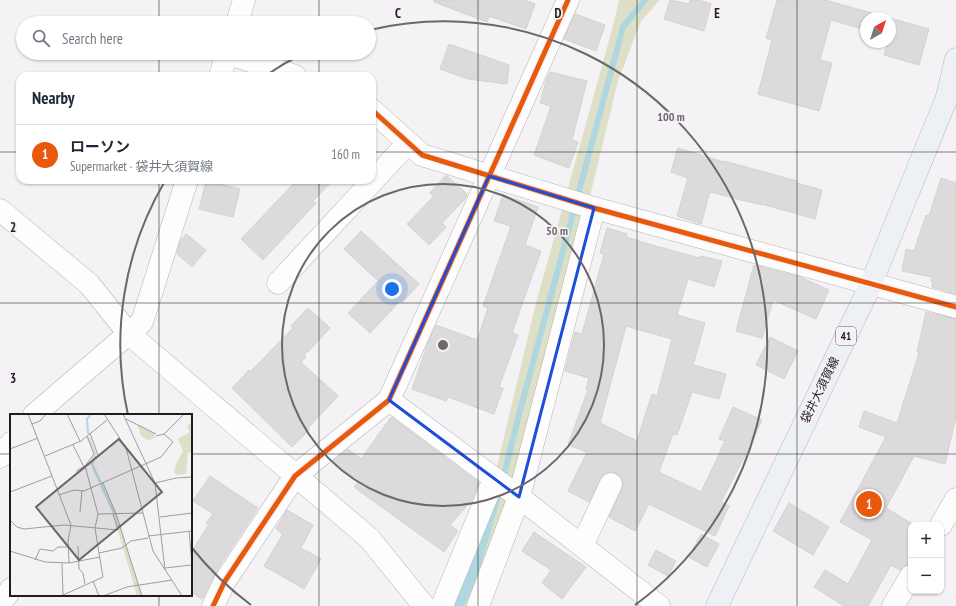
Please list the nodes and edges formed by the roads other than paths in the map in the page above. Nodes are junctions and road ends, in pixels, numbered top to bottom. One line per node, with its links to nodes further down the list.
1 (244, 0): 3 (street)
2 (568, 0): 11 (street)
3 (239, 16)
4 (956, 59): 18 (main road, 袋井大須賀線 / 41)
5 (225, 60): 7 (street)
6 (248, 60): 8 (street)
7 (221, 72)
8 (283, 72)
9 (376, 114): 10 (street)
10 (408, 143): 11 (street); 12 (street)
11 (490, 176): 15 (street); 21 (street)
12 (376, 177)
13 (186, 184): 20 (street)
14 (370, 184): 17 (street)
15 (594, 208): 18 (street); 28 (street)
16 (0, 210): 20 (street)
17 (278, 283)
18 (871, 284): 19 (street); 40 (main road, 袋井大須賀線 / 41)
19 (956, 307)
20 (129, 334): 22 (street); 25 (street)
21 (390, 400): 25 (street); 26 (street)
22 (35, 414)
23 (10, 444): 24 (street)
24 (0, 457)
25 (295, 476): 35 (street); 36 (street)
26 (494, 479): 28 (street); 37 (street)
27 (611, 484): 31 (street)
28 (520, 497): 31 (street); 38 (street)
29 (956, 499): 30 (street)
30 (943, 522)
31 (582, 546): 39 (street)
32 (908, 581): 41 (street)
33 (10, 590): 34 (street)
34 (0, 604)
35 (213, 606)
36 (424, 606)
37 (442, 606)
38 (478, 606)
39 (659, 606)
40 (717, 606)
41 (893, 606)

